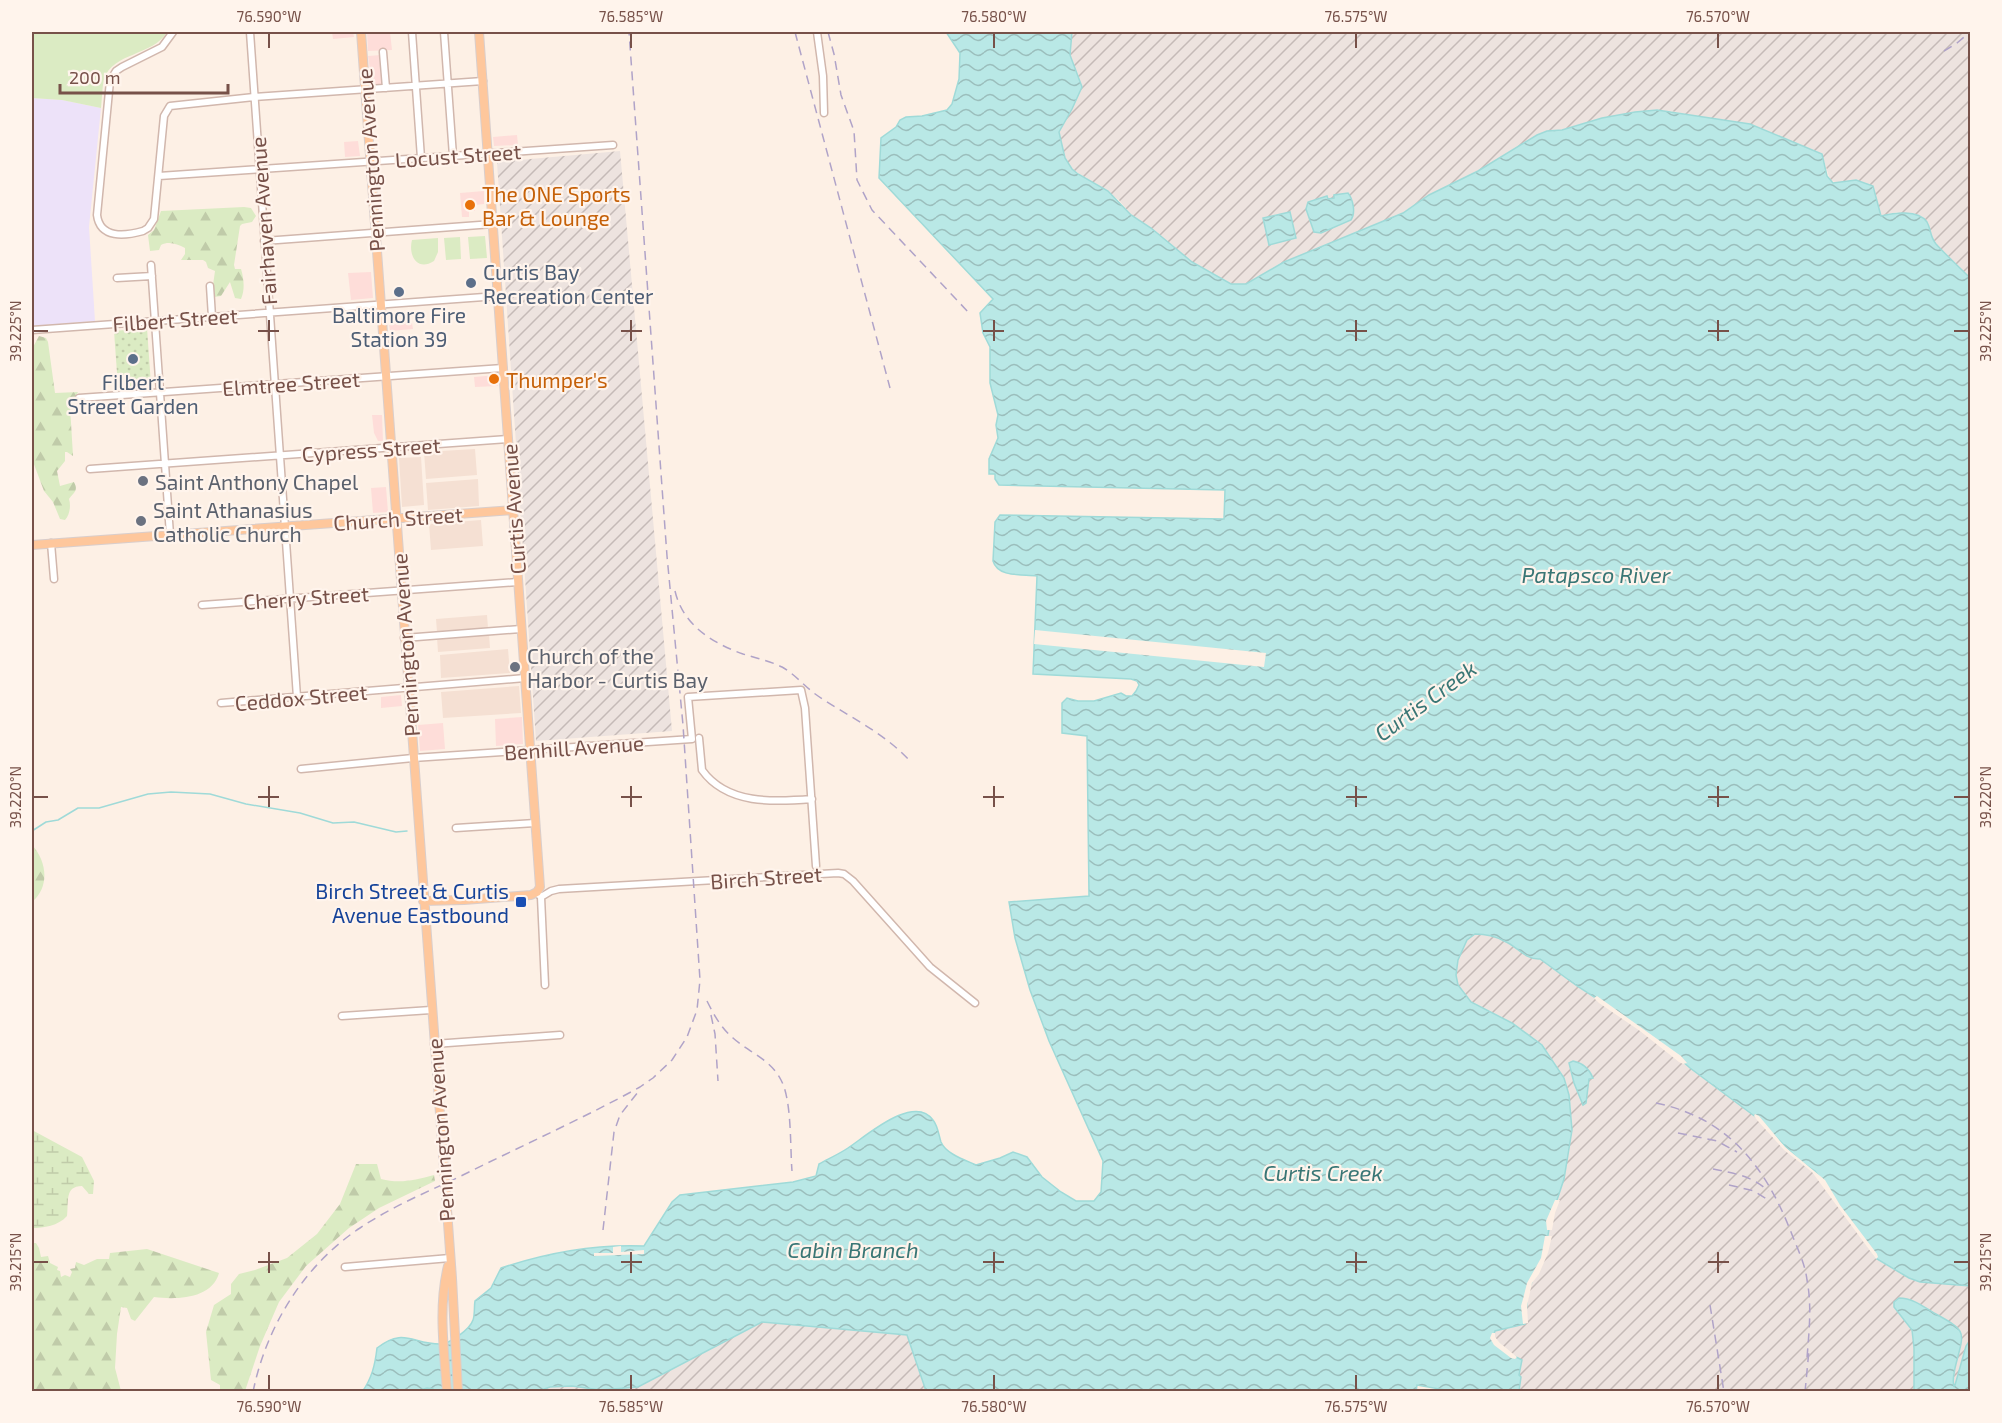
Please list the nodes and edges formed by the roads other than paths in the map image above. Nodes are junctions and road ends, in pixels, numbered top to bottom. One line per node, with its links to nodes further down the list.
1 (173, 32): 22 (street)
2 (249, 32): 14 (street, Fairhaven Avenue)
3 (361, 32): 13 (main road, Pennington Avenue)
4 (412, 32): 11 (street)
5 (444, 32): 10 (street)
6 (479, 32): 9 (main road, Curtis Avenue)
7 (817, 32): 15 (street)
8 (383, 52): 12 (street)
9 (483, 81): 10 (street); 17 (main road, Curtis Avenue)
10 (448, 84): 11 (street); 18 (street)
11 (416, 86): 12 (street); 19 (street)
12 (386, 88): 13 (street)
13 (365, 90): 14 (street); 20 (main road, Pennington Avenue)
14 (254, 98): 21 (street, Fairhaven Avenue); 22 (street)
15 (824, 113)
16 (613, 145): 17 (street, Locust Street)
17 (488, 153): 18 (street, Locust Street); 23 (main road, Curtis Avenue)
18 (453, 156): 19 (street, Locust Street)
19 (422, 158): 20 (street, Locust Street)
20 (370, 161): 21 (street, Locust Street); 24 (main road, Pennington Avenue)
21 (259, 169): 22 (street, Locust Street); 25 (street, Fairhaven Avenue)
22 (159, 176)
23 (493, 224): 24 (street); 30 (main road, Curtis Avenue)
24 (375, 233): 25 (street); 31 (main road, Pennington Avenue)
25 (264, 241): 32 (street, Fairhaven Avenue)
26 (151, 265): 27 (street)
27 (152, 276): 28 (street); 34 (street)
28 (117, 278)
29 (210, 286): 33 (street)
30 (498, 296): 31 (street, Filbert Street); 36 (main road, Curtis Avenue)
31 (381, 305): 32 (street, Filbert Street); 37 (main road, Pennington Avenue)
32 (270, 313): 33 (street, Filbert Street); 38 (street, Fairhaven Avenue)
33 (212, 317): 34 (street, Filbert Street)
34 (155, 321): 35 (street, Filbert Street); 39 (street)
35 (32, 330)
36 (503, 368): 37 (street, Elmtree Street); 41 (main road, Curtis Avenue)
37 (386, 376): 38 (street, Elmtree Street); 42 (main road, Pennington Avenue)
38 (275, 384): 39 (street, Elmtree Street); 43 (street, Fairhaven Avenue)
39 (160, 392): 40 (street, Elmtree Street); 44 (street)
40 (79, 398)
41 (508, 440): 42 (street, Cypress Street); 46 (main road, Curtis Avenue)
42 (391, 448): 43 (street, Cypress Street); 47 (main road, Pennington Avenue)
43 (280, 455): 44 (street, Cypress Street); 48 (street, Fairhaven Avenue)
44 (165, 463): 45 (street, Cypress Street); 49 (street)
45 (90, 469)
46 (513, 510): 47 (main road, Church Street); 53 (main road, Curtis Avenue)
47 (396, 519): 48 (main road, Church Street); 54 (main road, Pennington Avenue)
48 (285, 527): 49 (main road, Church Street); 55 (street, Fairhaven Avenue)
49 (170, 535): 50 (main road, Church Street)
50 (51, 543): 51 (main road, Church Street); 52 (street)
51 (32, 545)
52 (54, 579)
53 (518, 582): 54 (street, Cherry Street); 57 (main road, Curtis Avenue)
54 (401, 590): 55 (street, Cherry Street); 58 (main road, Pennington Avenue)
55 (290, 598): 56 (street, Cherry Street); 61 (street, Fairhaven Avenue)
56 (202, 605)
57 (521, 629): 58 (street); 59 (main road, Curtis Avenue)
58 (404, 638): 60 (main road, Pennington Avenue)
59 (525, 678): 60 (street, Ceddox Street); 64 (main road, Curtis Avenue)
60 (408, 688): 61 (street, Ceddox Street); 65 (main road, Pennington Avenue)
61 (297, 698): 62 (street, Ceddox Street)
62 (221, 703)
63 (699, 738): 67 (street)
64 (530, 750): 65 (street, Benhill Avenue); 67 (street, Benhill Avenue); 69 (main road, Curtis Avenue)
65 (413, 758): 66 (street, Benhill Avenue); 68 (main road, Pennington Avenue)
66 (301, 769)
67 (812, 799): 71 (street)
68 (417, 814): 73 (main road); 74 (main road, Pennington Avenue)
69 (535, 823): 70 (street); 72 (main road, Curtis Avenue)
70 (456, 828)
71 (816, 866)
72 (539, 895): 73 (main road, Birch Street); 75 (street, Curtis Avenue); 76 (street, Birch Street)
73 (443, 900): 74 (main road, Birch Street)
74 (423, 901): 77 (main road, Pennington Avenue)
75 (545, 986)
76 (975, 1003)
77 (431, 1010): 78 (street); 80 (main road, Pennington Avenue)
78 (342, 1016)
79 (560, 1035): 80 (street)
80 (434, 1044): 81 (main road, Pennington Avenue)
81 (450, 1258): 82 (street); 83 (main road, Pennington Avenue); 84 (main road, Pennington Avenue)
82 (345, 1267)
83 (447, 1392)
84 (458, 1392)

